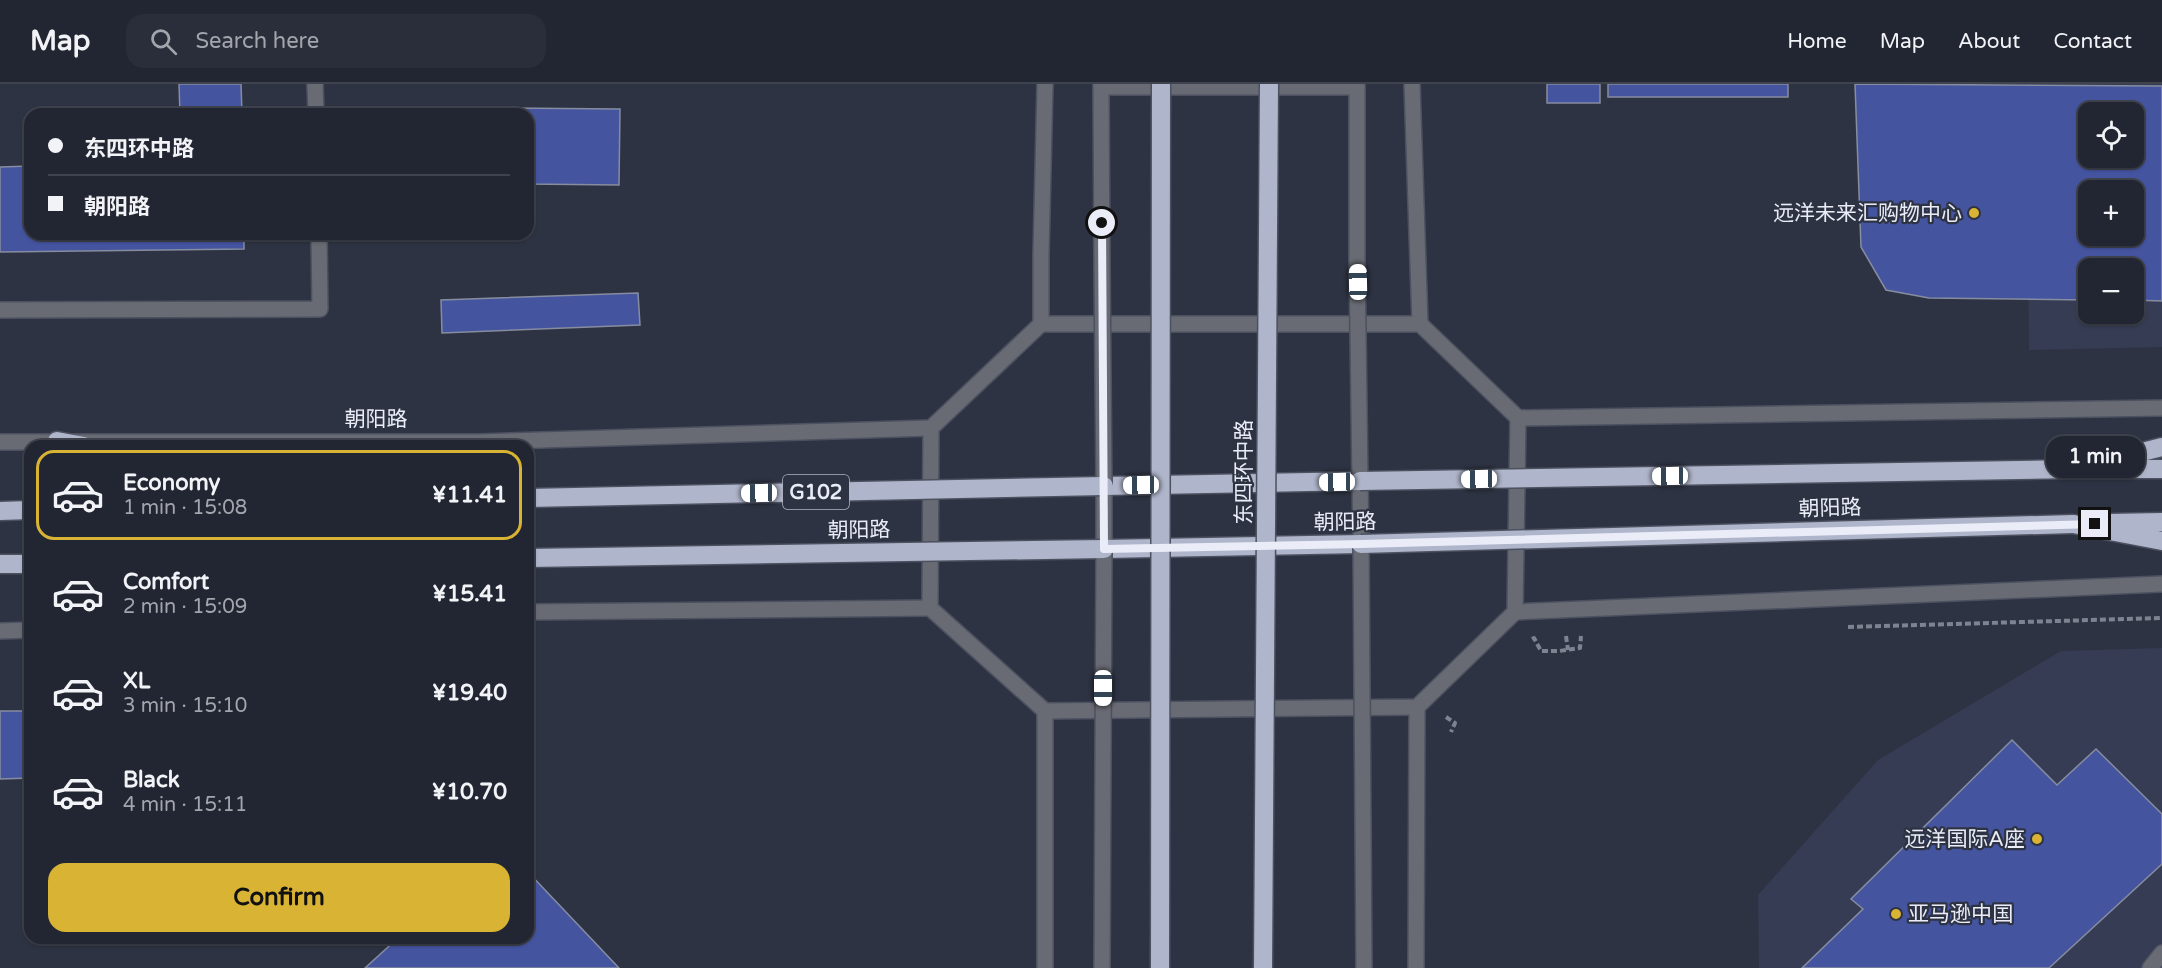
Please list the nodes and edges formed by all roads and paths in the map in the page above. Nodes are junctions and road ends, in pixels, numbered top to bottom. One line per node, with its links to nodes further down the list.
1 (315, 84): 8 (street)
2 (1045, 84): 11 (street)
3 (1161, 84): 54 (highway, bridge)
4 (1269, 84): 55 (highway, 东四环中路, bridge)
5 (1412, 84): 12 (street)
6 (1102, 86): 7 (street); 23 (street, bridge)
7 (1358, 86): 22 (street, bridge)
8 (316, 108)
9 (319, 240): 10 (street)
10 (0, 310)
11 (1041, 324): 12 (street); 15 (street)
12 (1420, 324): 14 (street)
13 (2162, 408): 14 (street)
14 (1518, 418): 38 (street)
15 (931, 428): 16 (street, 朝阳路); 36 (street)
16 (514, 440)
17 (0, 442): 18 (street, 朝阳路)
18 (24, 442)
19 (2162, 447): 20 (highway)
20 (2075, 469): 21 (highway, 朝阳路 / G102); 22 (highway, 朝阳路 / G102, bridge)
21 (2162, 469)
22 (1360, 482): 23 (highway, 朝阳路 / G102, bridge); 30 (street)
23 (1104, 486): 24 (highway, 朝阳路 / G102, bridge); 31 (street)
24 (534, 498)
25 (24, 510): 26 (highway)
26 (0, 511)
27 (2162, 522): 28 (highway, 朝阳路)
28 (2073, 524): 29 (highway); 30 (highway, 朝阳路, bridge)
29 (2162, 541)
30 (1361, 544): 31 (highway, 朝阳路, bridge); 56 (street, bridge)
31 (1104, 549): 32 (highway, 朝阳路, bridge); 53 (street, bridge)
32 (534, 558)
33 (0, 564): 34 (highway)
34 (24, 564)
35 (2162, 584): 38 (street)
36 (930, 608): 37 (street); 47 (street)
37 (534, 612)
38 (1515, 612): 45 (street)
39 (2162, 618): 40 (path)
40 (1843, 627)
41 (24, 630): 42 (street)
42 (0, 631)
43 (1581, 634): 44 (path)
44 (1526, 641)
45 (1417, 707): 47 (street); 57 (street)
46 (1454, 709): 48 (path)
47 (1045, 711): 52 (street)
48 (1446, 717): 49 (path); 50 (path)
49 (1443, 726)
50 (1451, 732)
51 (2162, 953): 58 (street)
52 (1045, 968)
53 (1102, 968)
54 (1160, 968)
55 (1263, 968)
56 (1364, 968)
57 (1416, 968)
58 (2150, 968)

